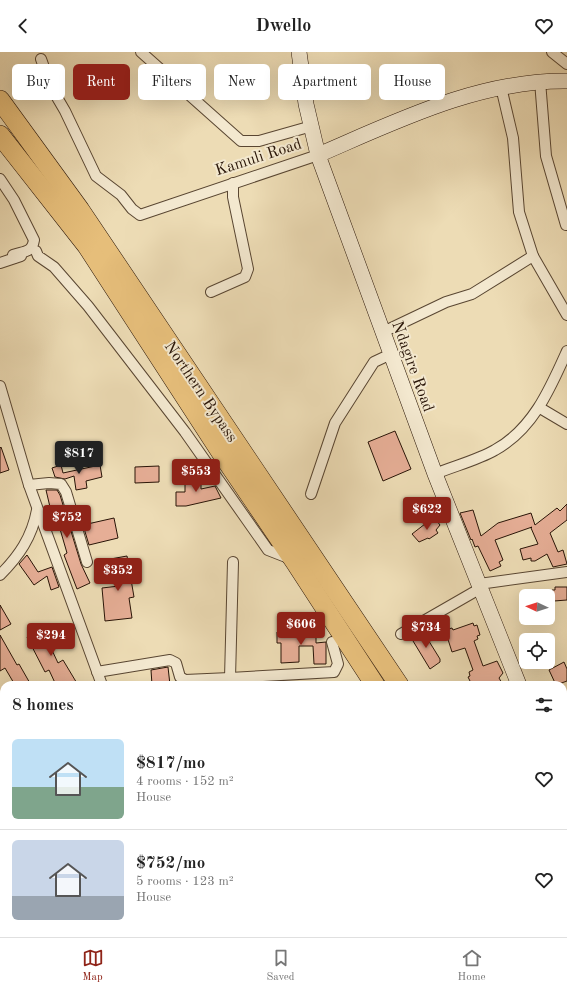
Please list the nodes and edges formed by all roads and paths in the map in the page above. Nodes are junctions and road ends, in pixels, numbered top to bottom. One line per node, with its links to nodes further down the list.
1 (142, 52): 10 (street)
2 (299, 52): 10 (street, Ndagire Road)
3 (552, 52): 5 (street)
4 (41, 59): 14 (street, Kamuli Road)
5 (566, 59)
6 (540, 81): 7 (street, Kamuli Road); 8 (street, Kamuli Road); 15 (street)
7 (567, 81)
8 (501, 87): 12 (street, Kamuli Road); 16 (street)
9 (0, 100): 43 (highway, Northern Bypass)
10 (312, 126): 12 (street, Ndagire Road)
11 (0, 135): 31 (highway, Northern Bypass)
12 (318, 155): 14 (street, Kamuli Road); 21 (street, Ndagire Road)
13 (0, 179): 17 (street)
14 (232, 183): 19 (street)
15 (566, 225)
16 (533, 256): 20 (street); 21 (street)
17 (14, 258): 18 (street); 31 (street)
18 (0, 263)
19 (210, 292)
20 (567, 315)
21 (383, 332): 23 (street, Ndagire Road)
22 (567, 351): 25 (street)
23 (391, 354): 27 (street, Ndagire Road); 29 (street)
24 (0, 386): 28 (street)
25 (540, 408): 26 (street); 27 (street)
26 (567, 424)
27 (435, 474): 36 (street, Ndagire Road)
28 (29, 485): 30 (street); 32 (street)
29 (311, 494)
30 (38, 510): 35 (street); 39 (street)
31 (293, 559): 42 (highway, Northern Bypass)
32 (87, 562)
33 (233, 562): 40 (street)
34 (567, 572): 36 (street)
35 (0, 575)
36 (480, 586): 37 (street); 44 (street, Ndagire Road)
37 (401, 634)
38 (332, 642): 40 (street)
39 (97, 672): 40 (street); 41 (street)
40 (230, 678)
41 (100, 681)
42 (372, 681)
43 (396, 681)
44 (518, 681)

